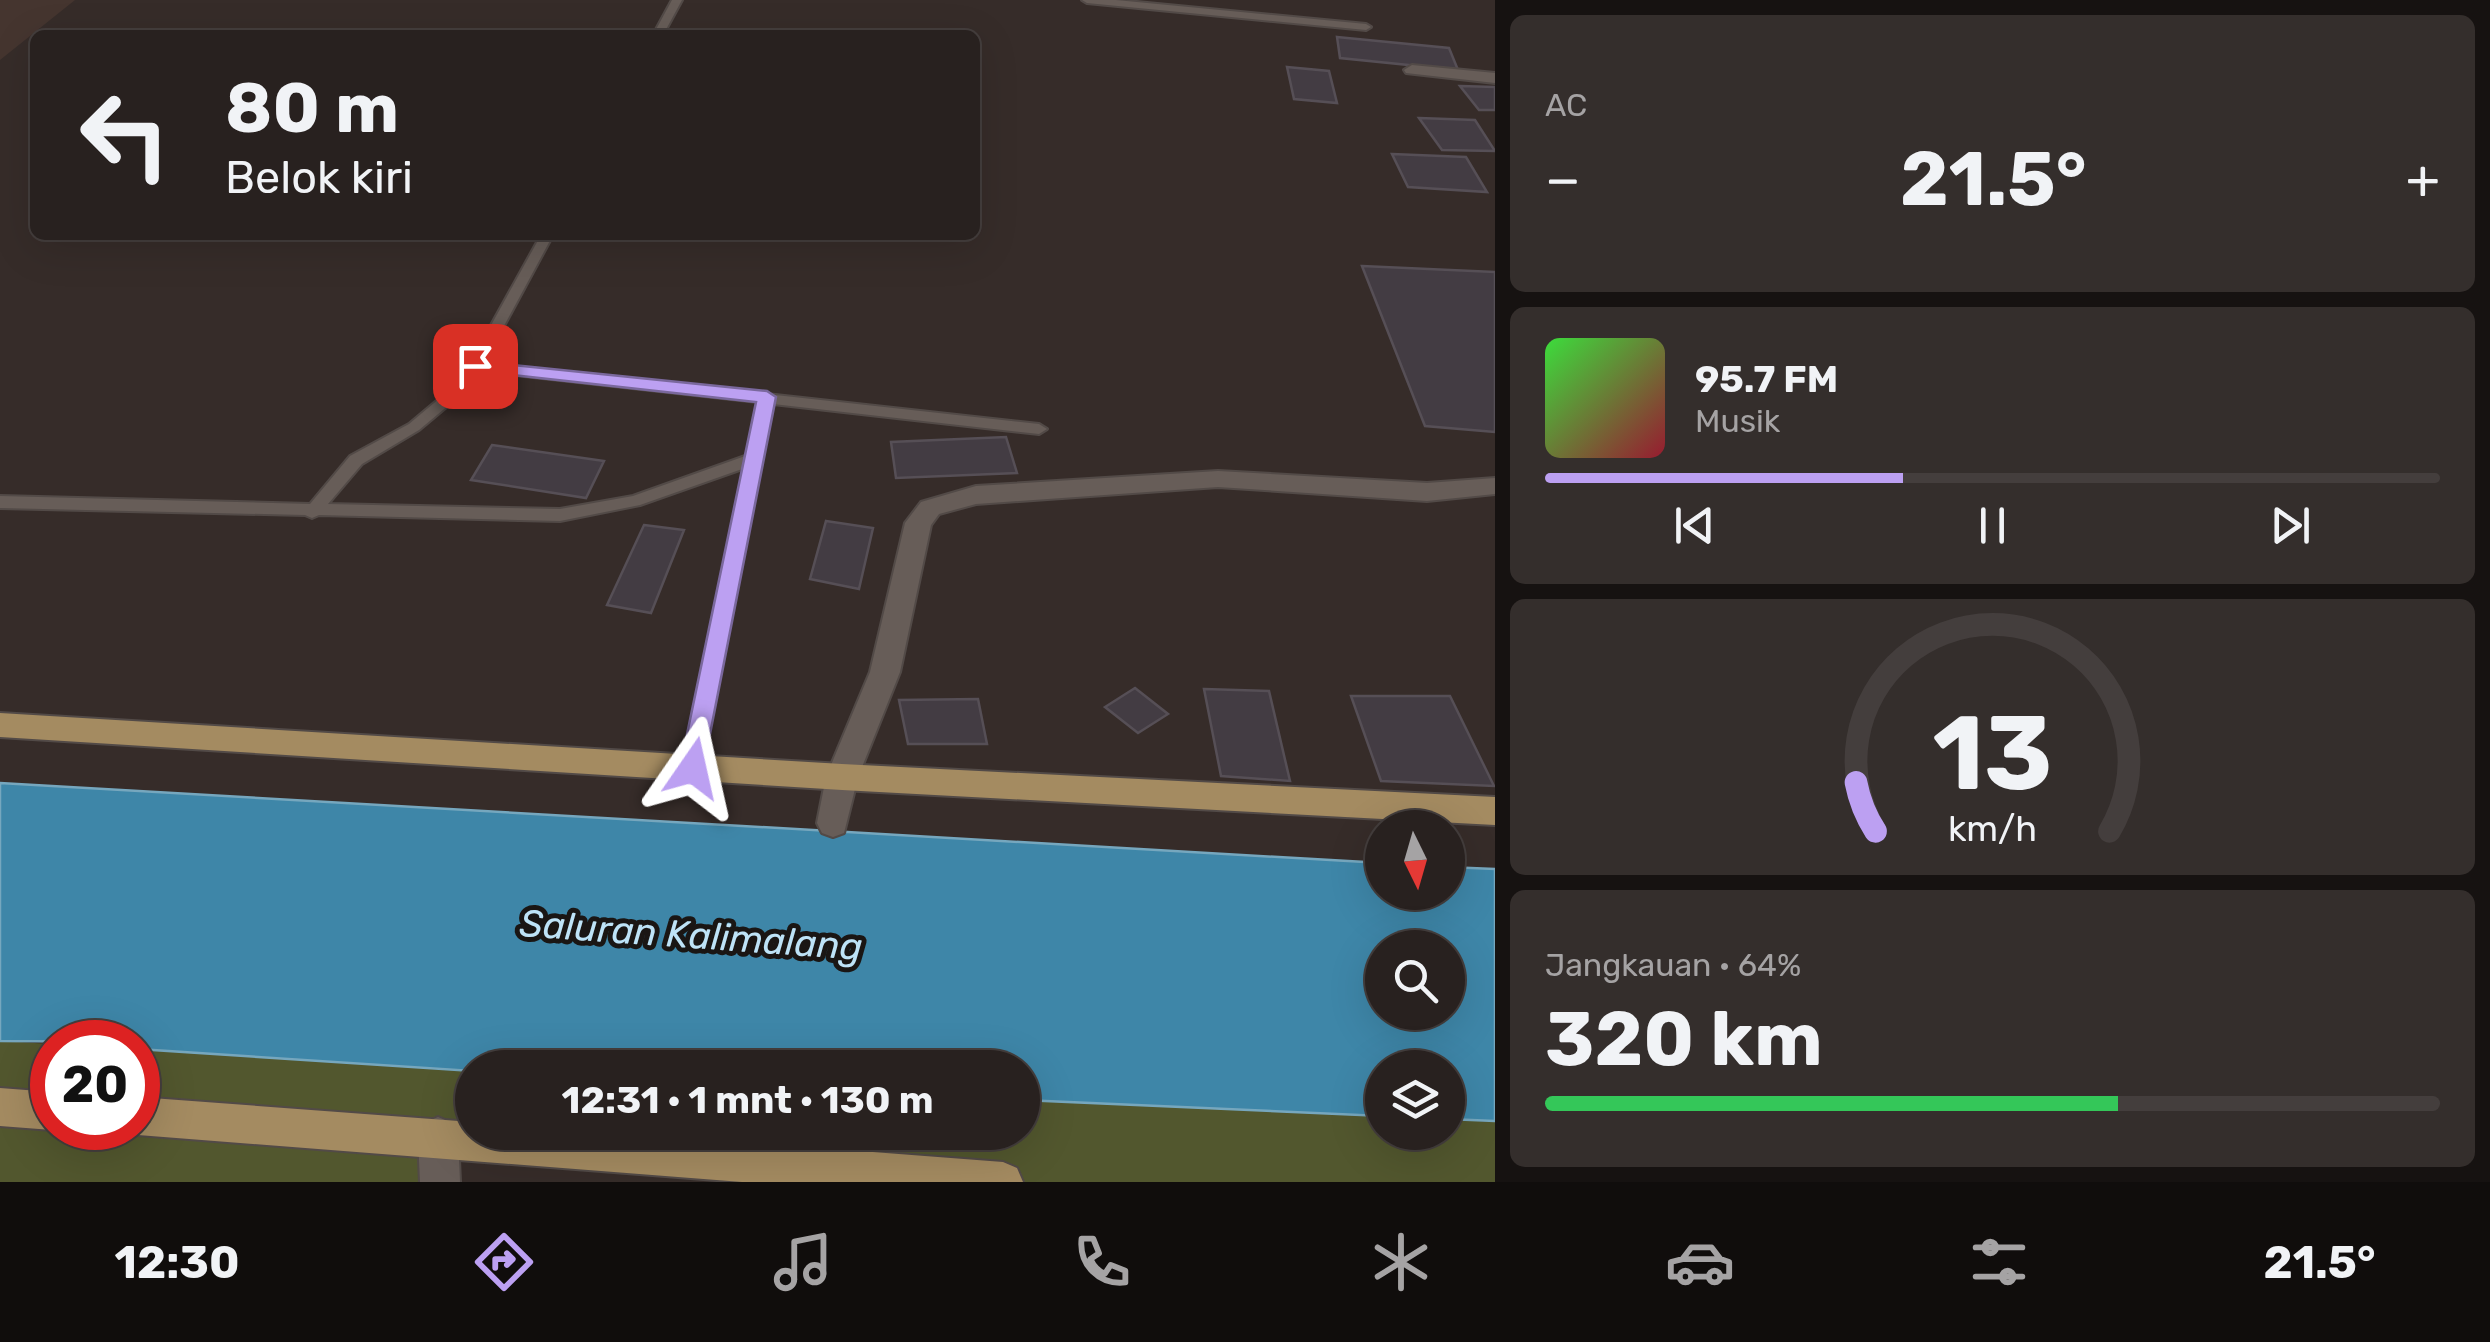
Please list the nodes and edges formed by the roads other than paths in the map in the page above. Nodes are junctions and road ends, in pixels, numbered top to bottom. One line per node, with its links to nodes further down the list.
1 (677, 0): 5 (lane)
2 (1087, 0): 3 (lane)
3 (1207, 4): 4 (lane)
4 (1366, 26)
5 (661, 30)
6 (1412, 70): 7 (street)
7 (1495, 78)
8 (545, 240): 9 (lane)
9 (475, 366): 10 (lane); 15 (lane)
10 (767, 397): 11 (lane); 12 (lane)
11 (1038, 429)
12 (752, 460): 15 (lane); 17 (lane)
13 (1495, 486): 18 (street)
14 (0, 502): 15 (lane)
15 (312, 512)
16 (0, 724): 17 (main road)
17 (693, 768): 18 (main road)
18 (842, 776): 19 (main road); 20 (street)
19 (1495, 811)
20 (833, 823)
21 (0, 1107): 22 (main road)
22 (30, 1109)
23 (160, 1118): 24 (main road)
24 (438, 1137): 25 (main road); 26 (street)
25 (812, 1161): 27 (main road)
26 (440, 1182)
27 (1002, 1182)

